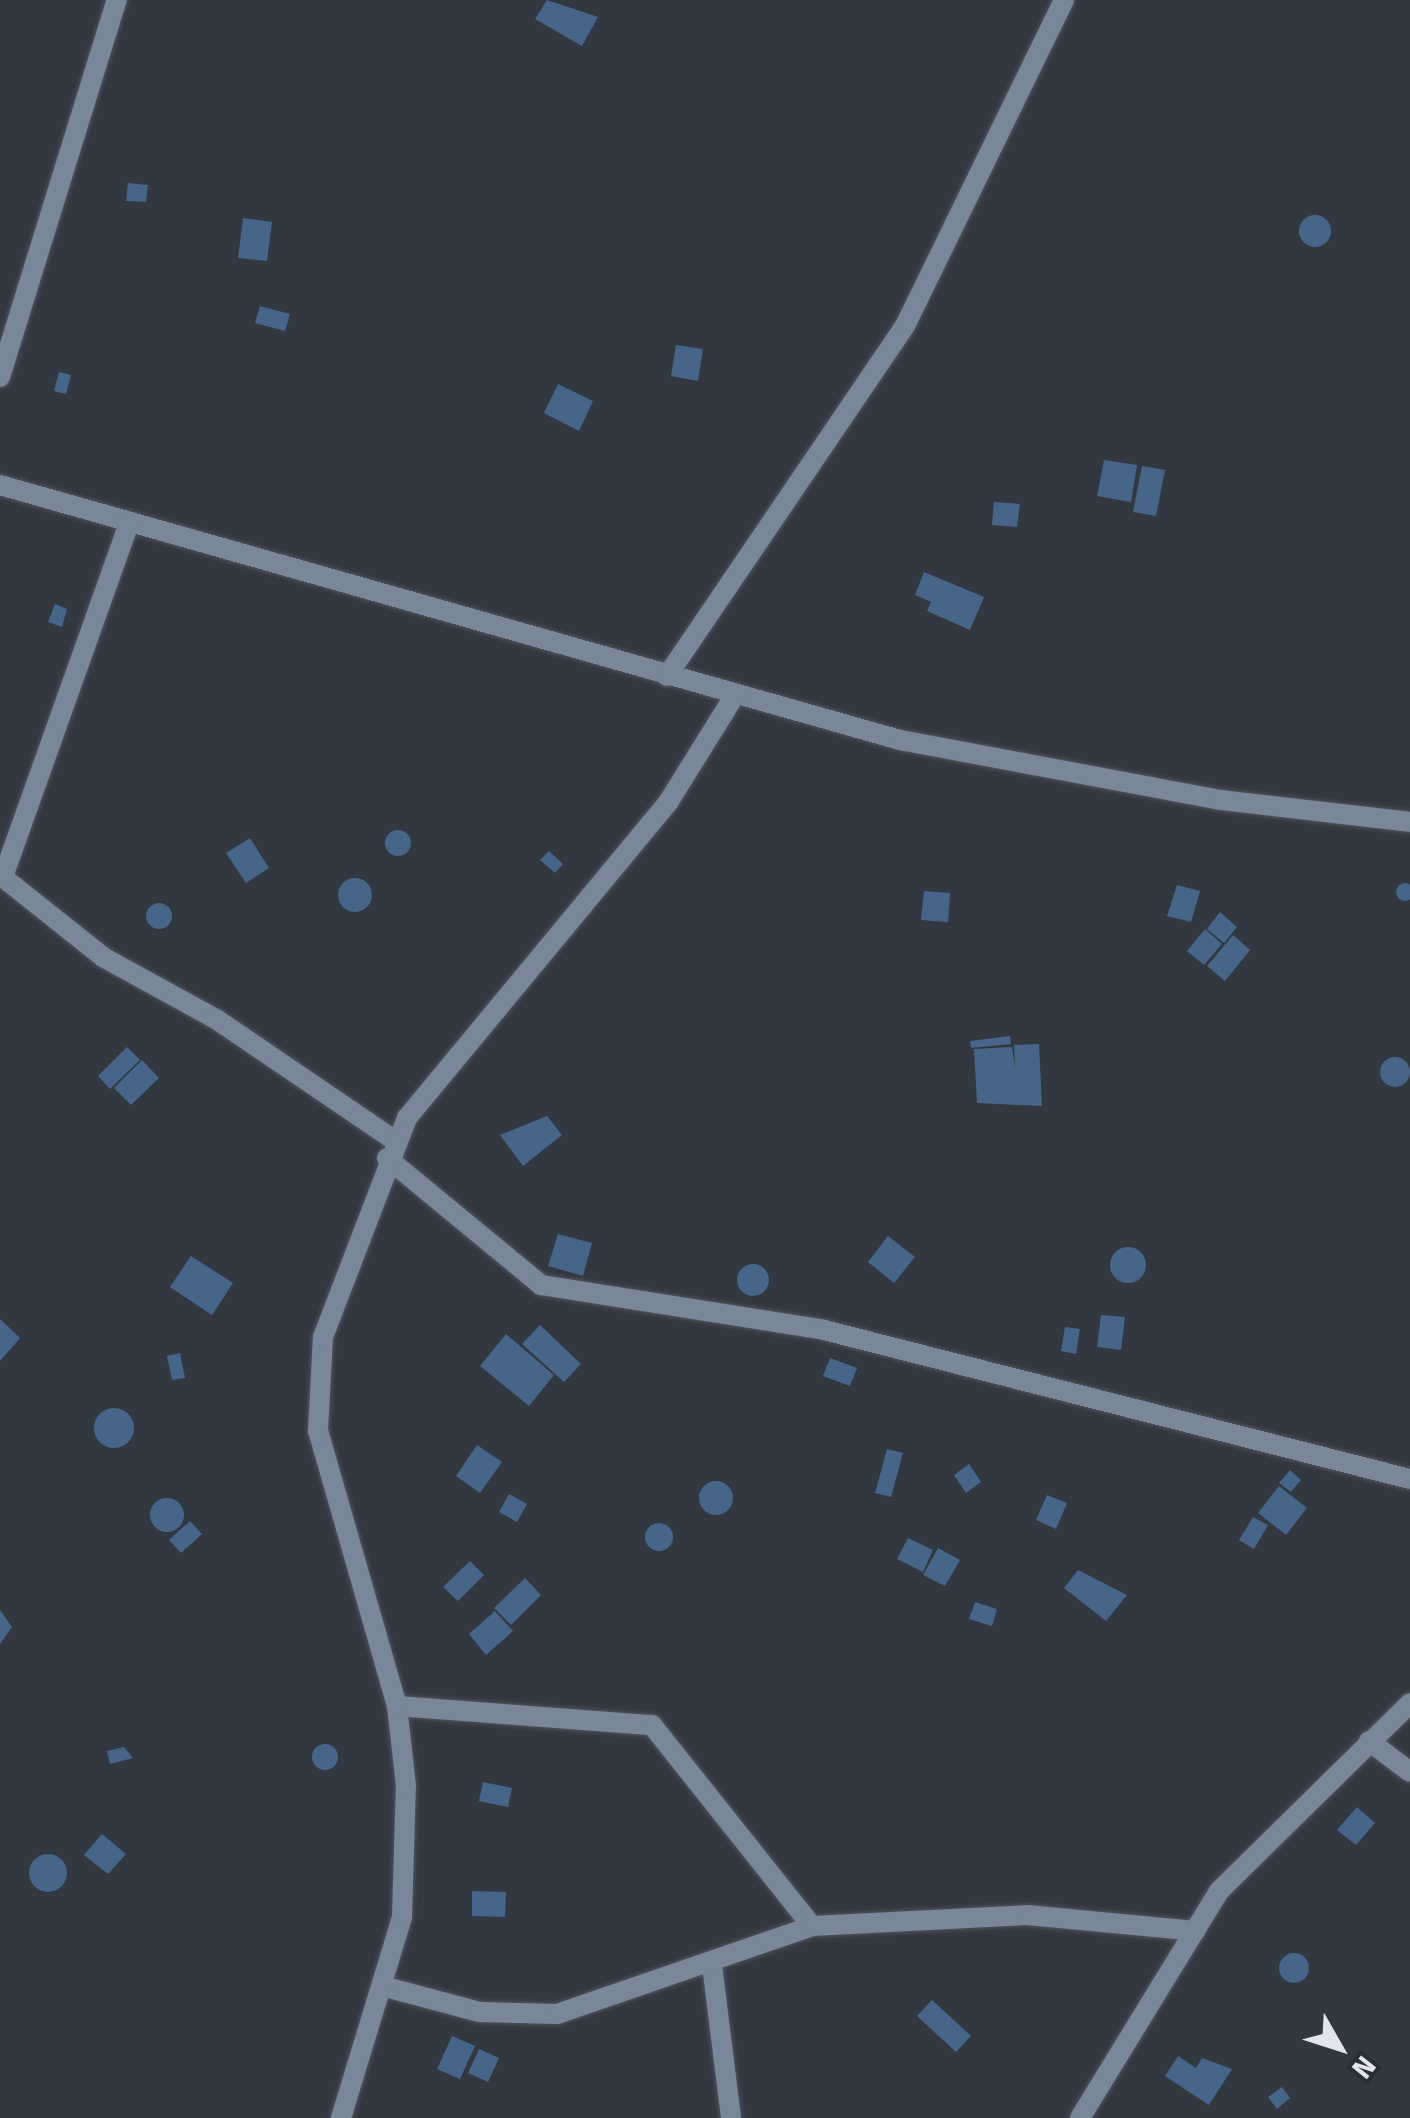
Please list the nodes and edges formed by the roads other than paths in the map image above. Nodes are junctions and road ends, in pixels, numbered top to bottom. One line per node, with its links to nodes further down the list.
1 (117, 0): 3 (street)
2 (1064, 0): 6 (street)
3 (0, 377)
4 (0, 485): 5 (street)
5 (129, 522): 6 (street); 9 (street)
6 (667, 676): 7 (street)
7 (734, 695): 8 (street); 10 (street)
8 (1410, 822)
9 (2, 876): 10 (street)
10 (390, 1149): 11 (street); 13 (street)
11 (1410, 1480)
12 (1410, 1703): 14 (street)
13 (396, 1706): 16 (street); 19 (street)
14 (1369, 1741): 15 (street); 17 (street)
15 (1410, 1772)
16 (812, 1926): 17 (street); 18 (street)
17 (1194, 1931): 22 (street)
18 (712, 1966): 19 (street); 21 (street)
19 (382, 1986): 20 (street)
20 (341, 2118)
21 (731, 2118)
22 (1080, 2118)

